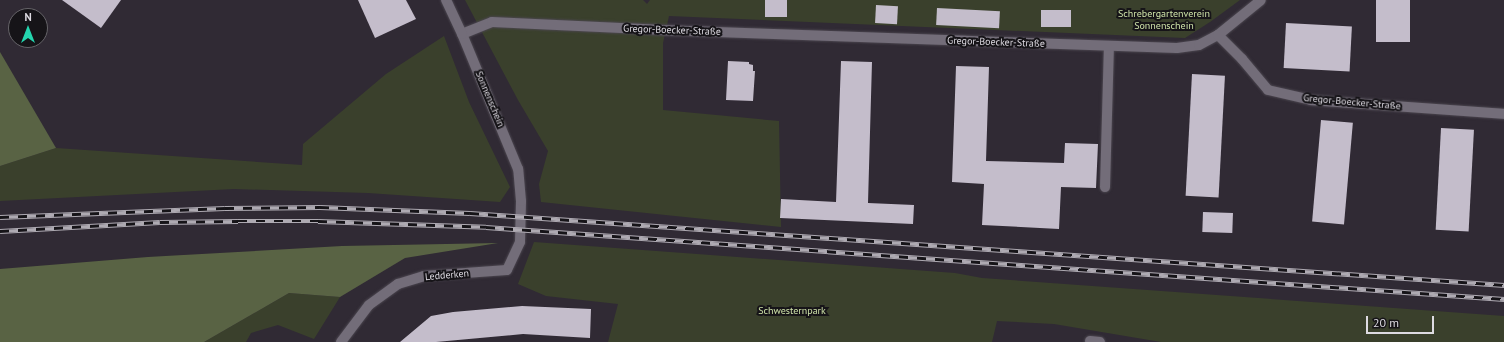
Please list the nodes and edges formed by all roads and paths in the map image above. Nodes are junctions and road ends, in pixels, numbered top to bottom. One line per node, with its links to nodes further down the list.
1 (446, 0): 3 (street, Sonnenschein)
2 (1261, 0): 4 (street)
3 (462, 34): 5 (street, Gregor-Boecker-Straße); 8 (street, Sonnenschein)
4 (1218, 35): 5 (street, Gregor-Boecker-Straße); 6 (street, Gregor-Boecker-Straße)
5 (1109, 46): 7 (street)
6 (1504, 114)
7 (1105, 187)
8 (521, 201): 9 (street, Ledderken)
9 (342, 342)

